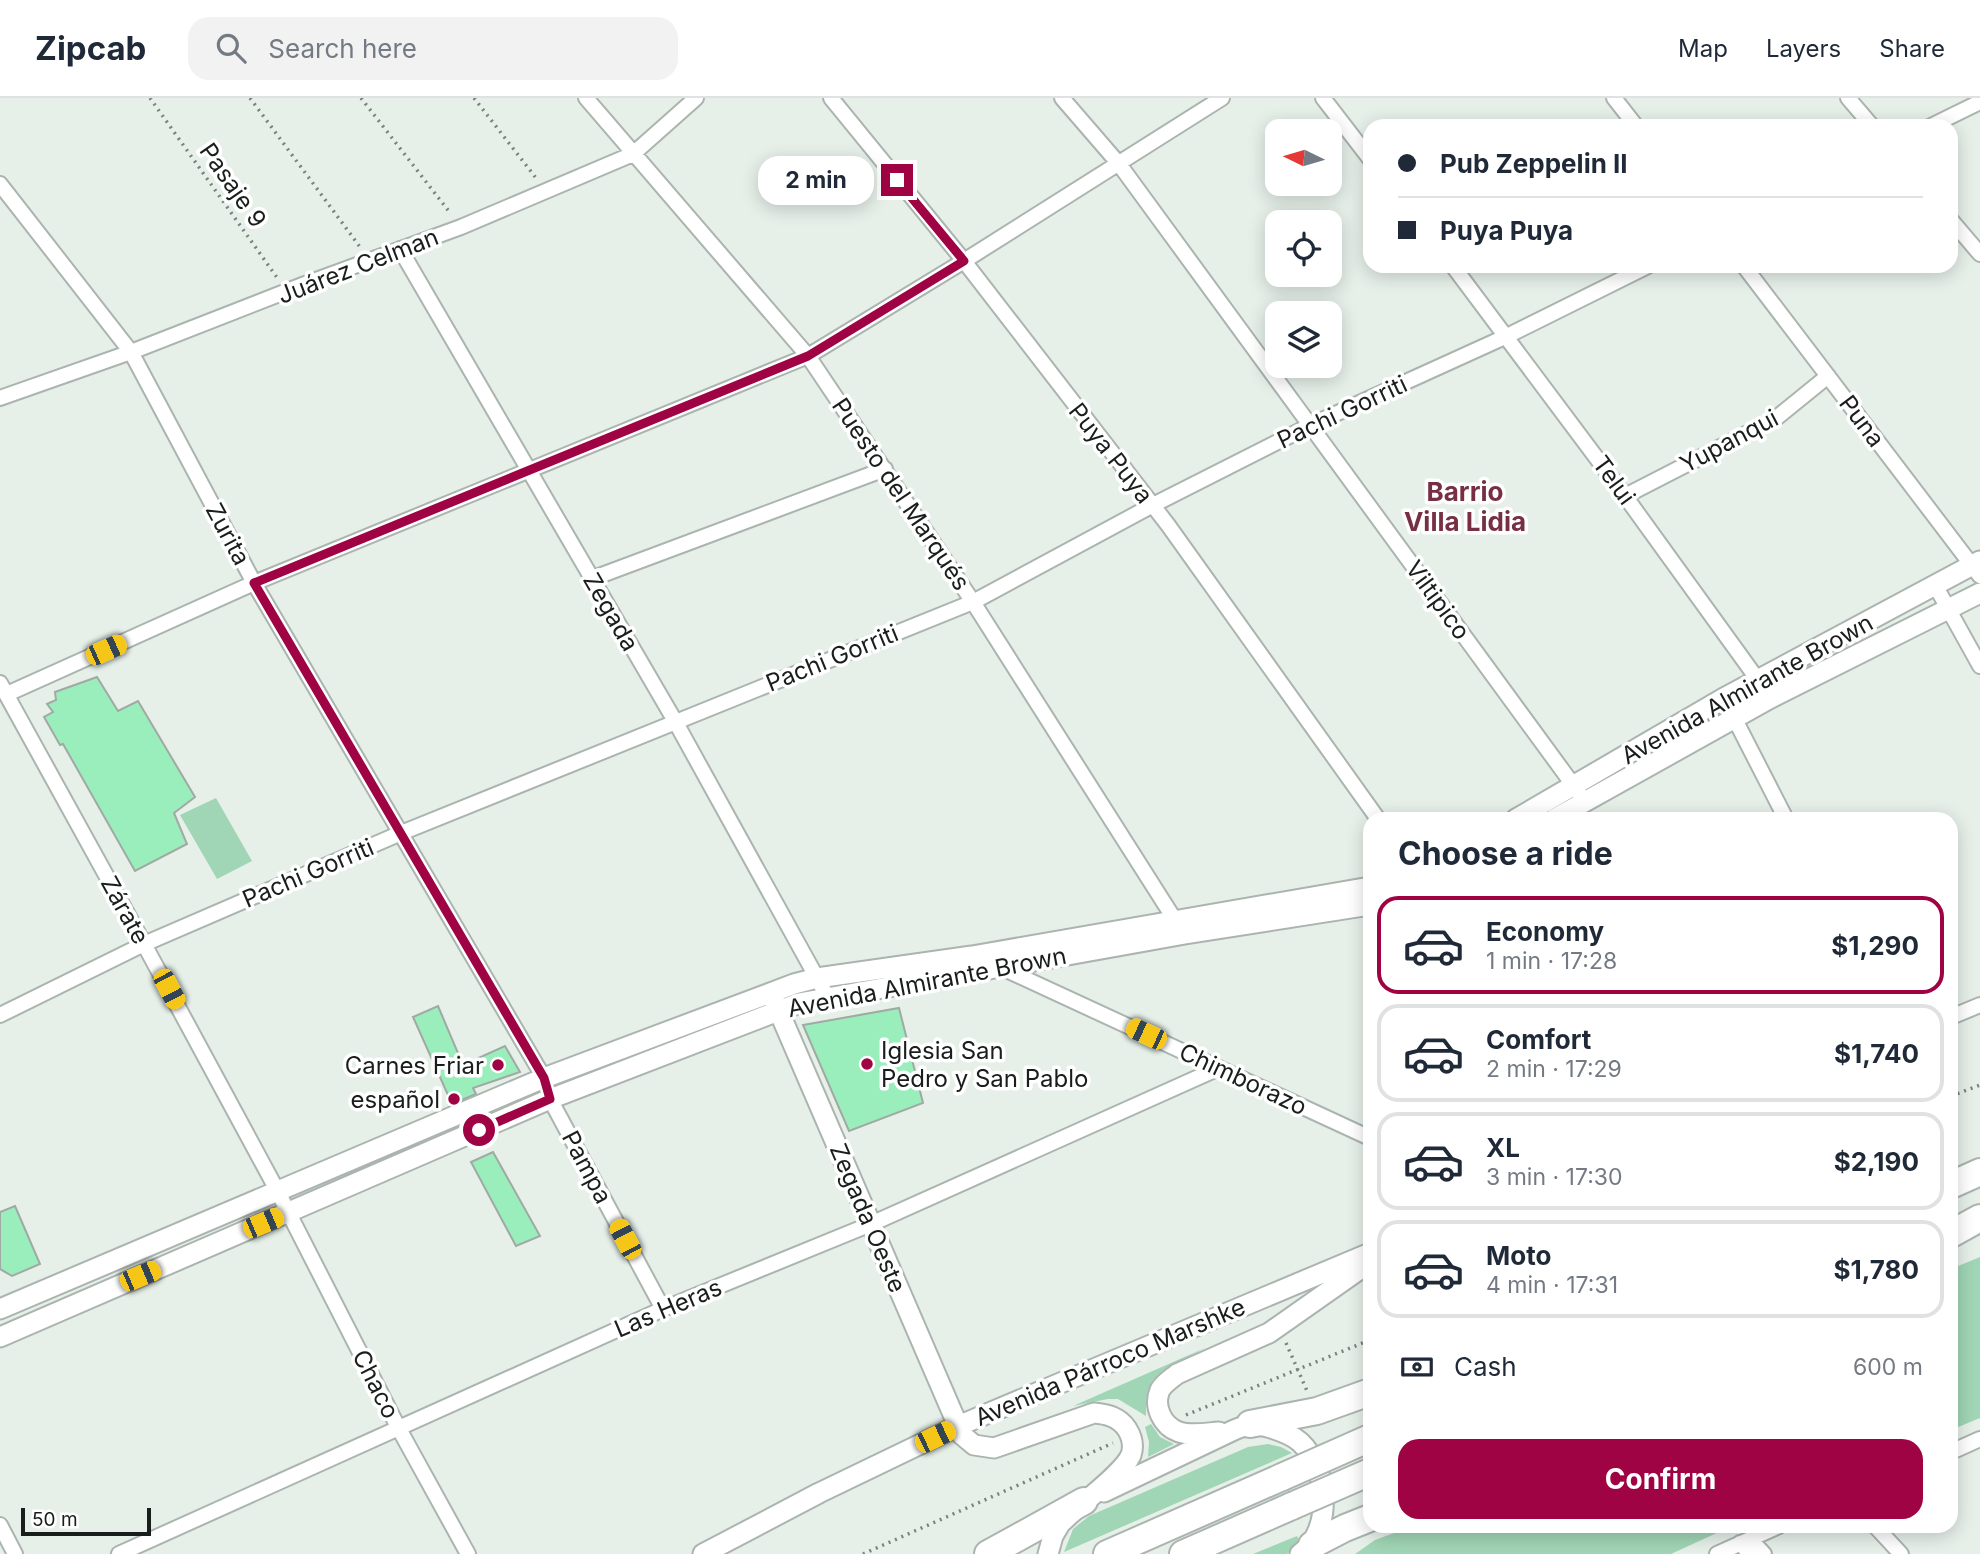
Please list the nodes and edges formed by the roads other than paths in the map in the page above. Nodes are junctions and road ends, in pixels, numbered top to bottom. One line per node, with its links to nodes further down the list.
1 (586, 98): 14 (street, Puesto del Marqués)
2 (696, 98): 14 (street, Juárez Celman)
3 (831, 98): 20 (street, Puya Puya)
4 (1062, 98): 15 (street, Viltipico)
5 (1222, 98): 15 (street)
6 (1323, 98): 13 (street)
7 (1614, 98): 10 (street)
8 (1849, 98): 11 (street)
9 (1980, 102): 12 (street)
10 (1630, 119)
11 (1866, 119)
12 (1945, 119)
13 (1363, 150)
14 (633, 154): 18 (street, Juárez Celman); 26 (street, Puesto del Marqués)
15 (1119, 164): 20 (street); 29 (street, Viltipico)
16 (0, 184): 25 (street, Zurita)
17 (1958, 227): 19 (street)
18 (400, 249): 25 (street, Juárez Celman); 31 (street, Zegada)
19 (1980, 254)
20 (964, 261): 26 (street); 33 (street, Puya Puya)
21 (1458, 273): 24 (street, Telui)
22 (1634, 273): 24 (street, Pachi Gorriti)
23 (1749, 273): 27 (street, Puna)
24 (1507, 336): 29 (street, Pachi Gorriti); 32 (street, Telui)
25 (131, 352): 28 (street, Juárez Celman); 36 (street, Zurita)
26 (808, 356): 30 (street, Puesto del Marqués); 31 (street)
27 (1828, 376): 32 (street, Yupanqui); 34 (street, Puna)
28 (0, 398)
29 (1311, 425): 33 (street, Pachi Gorriti); 48 (street, Viltipico)
30 (885, 469): 35 (street); 39 (street, Puesto del Marqués)
31 (528, 470): 35 (street, Zegada); 36 (street)
32 (1625, 496): 42 (street, Telui)
33 (1152, 506): 39 (street, Pachi Gorriti); 49 (street, Puya Puya)
34 (1977, 568): 37 (main road, Avenida Almirante Brown)
35 (591, 579): 47 (street, Zegada)
36 (254, 583): 43 (street); 53 (street, Zurita)
37 (1936, 585): 40 (street); 42 (main road, Avenida Almirante Brown)
38 (1980, 593): 40 (main road, Avenida Almirante Brown)
39 (974, 602): 47 (street, Pachi Gorriti); 56 (street, Puesto del Marqués)
40 (1949, 609): 41 (street); 45 (main road, Avenida Almirante Brown)
41 (1980, 666)
42 (1758, 680): 44 (main road, Avenida Almirante Brown); 45 (street, Telui)
43 (3, 688): 57 (street, Zárate)
44 (1724, 698): 46 (street); 48 (main road, Avenida Almirante Brown)
45 (1769, 699): 46 (main road, Avenida Almirante Brown)
46 (1735, 718): 48 (main road, Avenida Almirante Brown); 52 (street)
47 (675, 721): 53 (street, Pachi Gorriti); 60 (street, Zegada)
48 (1580, 794): 50 (main road, Avenida Almirante Brown); 51 (main road, Avenida Almirante Brown)
49 (1373, 812)
50 (1534, 812)
51 (1561, 812)
52 (1782, 812)
53 (401, 833): 57 (street, Pachi Gorriti); 67 (street, Zurita)
54 (1363, 889): 56 (main road, Avenida Almirante Brown)
55 (1363, 906): 56 (main road, Avenida Almirante Brown)
56 (1180, 928): 58 (main road, Avenida Almirante Brown); 59 (main road, Avenida Almirante Brown)
57 (144, 944): 65 (street, Pachi Gorriti); 73 (street, Zárate)
58 (972, 956): 59 (street, Chimborazo); 60 (main road, Avenida Almirante Brown)
59 (1001, 968): 61 (main road, Avenida Almirante Brown); 66 (street, Chimborazo)
60 (817, 978): 61 (street, Zegada); 62 (main road, Avenida Almirante Brown)
61 (828, 998): 62 (main road, Avenida Almirante Brown)
62 (775, 1001): 67 (main road, Avenida Almirante Brown); 68 (main road, Avenida Almirante Brown); 78 (main road, Zegada Oeste)
63 (1980, 1005): 64 (street)
64 (1958, 1014)
65 (0, 1015)
66 (1219, 1068): 69 (street, Chimborazo); 78 (street, Las Heras)
67 (544, 1078): 68 (street, Pampa); 73 (main road, Avenida Almirante Brown)
68 (550, 1099): 75 (main road, Avenida Almirante Brown); 83 (street, Pampa)
69 (1363, 1135)
70 (1980, 1170): 71 (highway); 72 (highway)
71 (1958, 1175)
72 (1958, 1181)
73 (278, 1192): 75 (street, Zárate); 82 (main road, Avenida Almirante Brown)
74 (1980, 1210): 77 (highway)
75 (288, 1212): 84 (main road, Avenida Almirante Brown); 87 (street, Chaco)
76 (1980, 1218): 79 (highway)
77 (1958, 1219)
78 (871, 1224): 83 (street, Las Heras); 86 (main road, Zegada Oeste)
79 (1958, 1230)
80 (1363, 1256): 86 (main road, Avenida Párroco Marshke)
81 (1363, 1267): 88 (main road)
82 (2, 1303): 84 (main road)
83 (663, 1309): 87 (street, Las Heras)
84 (8, 1333)
85 (1363, 1395): 88 (highway)
86 (958, 1426): 93 (main road); 103 (main road, Avenida Párroco Marshke)
87 (398, 1427): 101 (street, Las Heras); 102 (street, Chaco)
88 (1242, 1427): 93 (main road); 99 (main road)
89 (1980, 1439): 91 (street)
90 (1363, 1441): 106 (highway, bridge)
91 (1958, 1449)
92 (1363, 1475): 107 (highway, bridge)
93 (1084, 1501): 104 (highway); 105 (main road)
94 (1363, 1521): 99 (highway)
95 (0, 1525): 100 (street)
96 (1767, 1533): 98 (street)
97 (1882, 1533): 110 (street)
98 (1747, 1545): 108 (street); 109 (street)
99 (1305, 1551)
100 (15, 1554)
101 (119, 1554)
102 (468, 1554)
103 (703, 1554)
104 (988, 1554)
105 (1048, 1554)
106 (1107, 1554)
107 (1183, 1554)
108 (1717, 1554)
109 (1764, 1554)
110 (1901, 1554)

